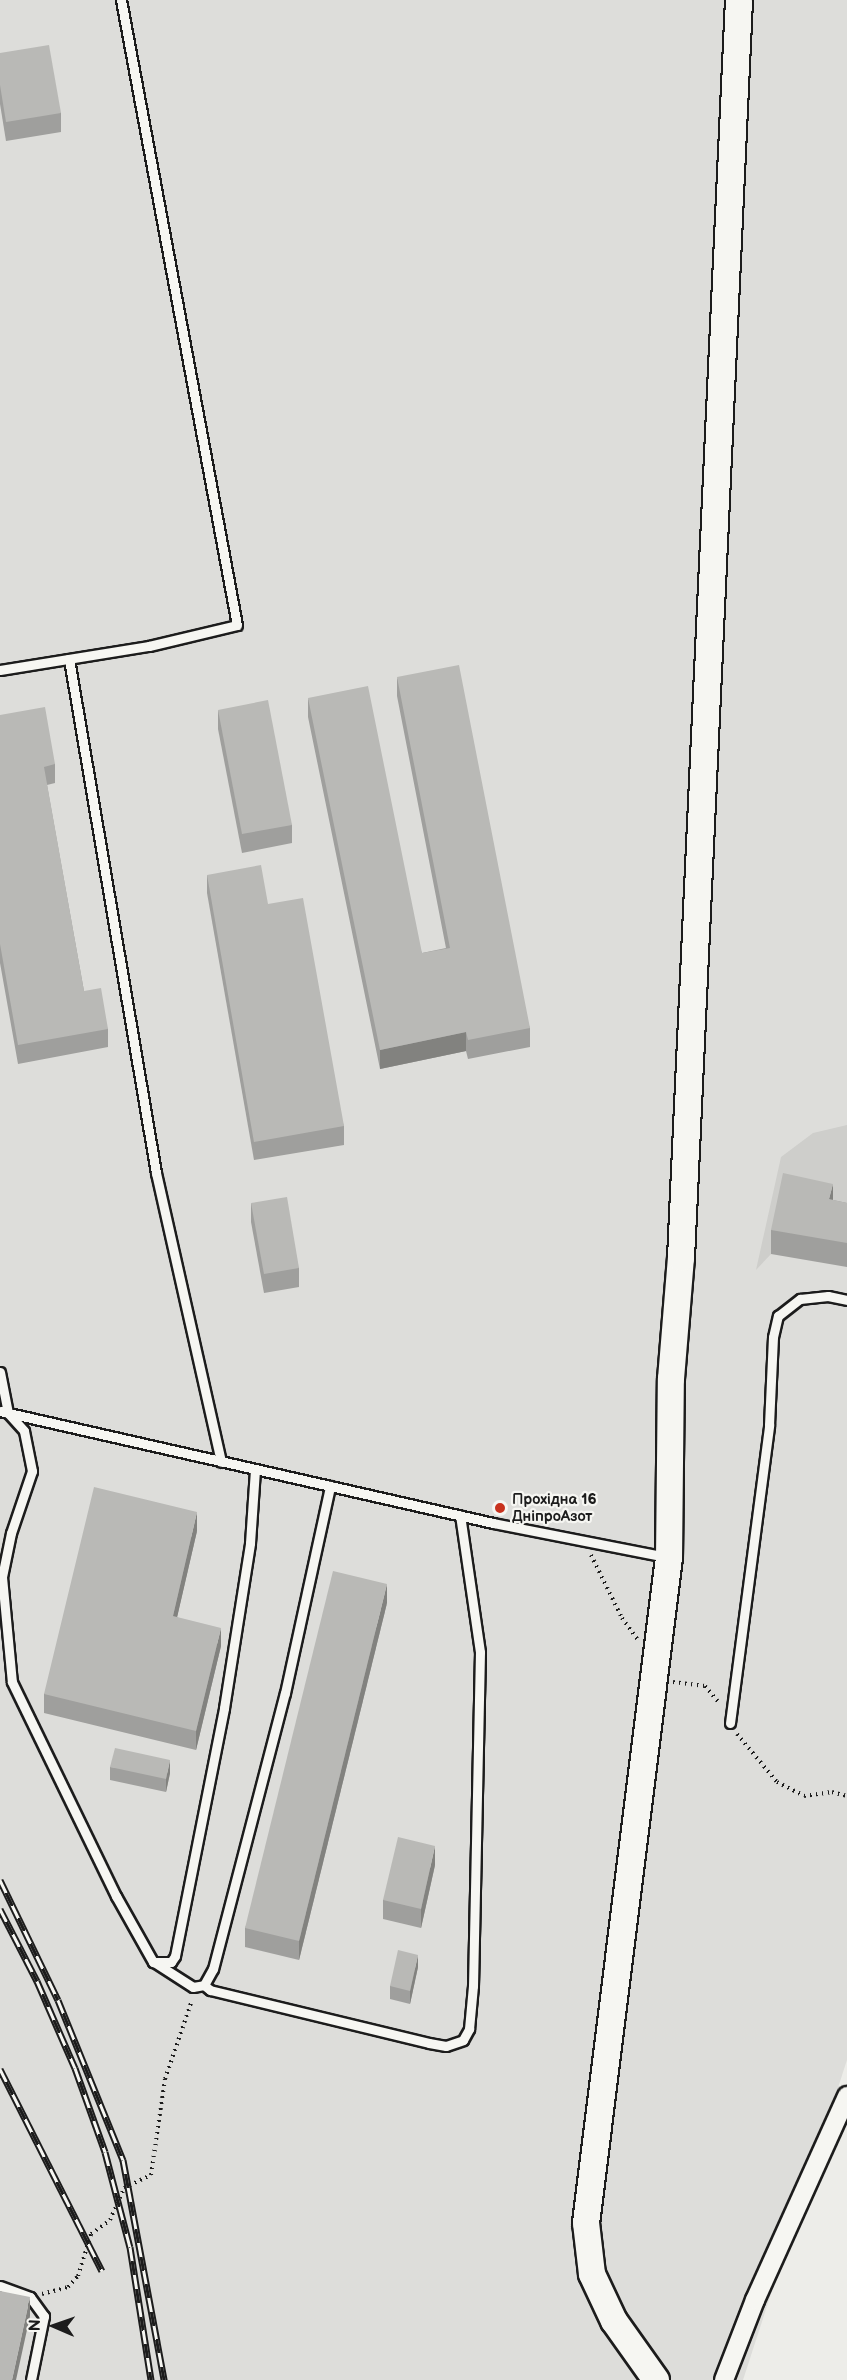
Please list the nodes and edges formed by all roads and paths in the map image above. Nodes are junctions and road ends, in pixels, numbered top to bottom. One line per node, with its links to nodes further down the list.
1 (121, 0): 3 (lane)
2 (740, 0): 13 (street)
3 (69, 658): 4 (lane); 8 (lane)
4 (0, 670)
5 (847, 1300): 15 (lane)
6 (0, 1372): 7 (lane)
7 (4, 1412): 8 (lane); 17 (lane)
8 (221, 1462): 9 (lane)
9 (255, 1469): 10 (lane); 17 (lane)
10 (330, 1486): 11 (lane); 18 (lane)
11 (460, 1515): 12 (lane); 18 (lane)
12 (586, 1540): 13 (lane); 14 (path)
13 (669, 1558): 14 (street)
14 (656, 1661): 15 (path); 24 (street)
15 (730, 1723): 16 (path)
16 (847, 1796)
17 (153, 1962): 19 (lane)
18 (204, 1986): 19 (lane)
19 (193, 1988): 22 (path)
20 (847, 2096): 25 (street)
21 (0, 2286): 22 (lane)
22 (30, 2297): 23 (lane)
23 (31, 2380)
24 (656, 2380)
25 (724, 2380)

